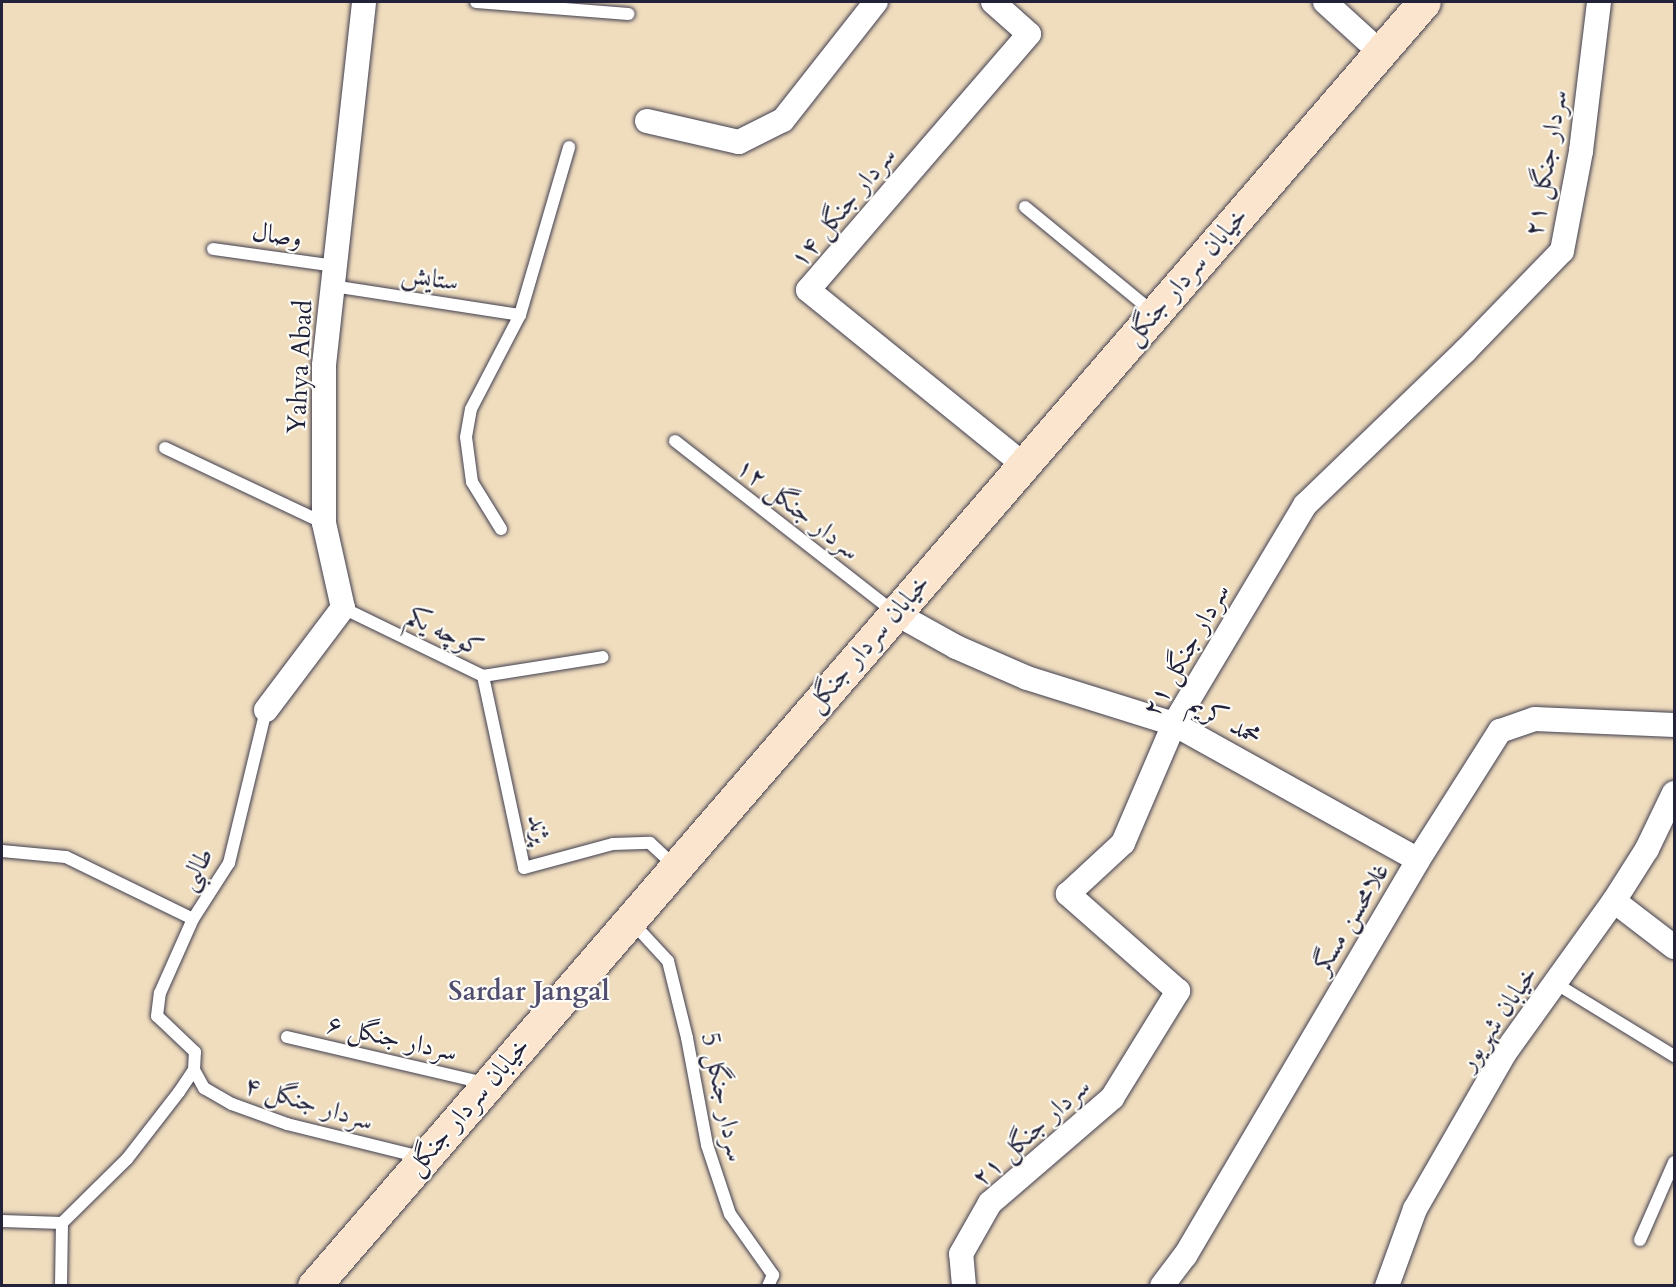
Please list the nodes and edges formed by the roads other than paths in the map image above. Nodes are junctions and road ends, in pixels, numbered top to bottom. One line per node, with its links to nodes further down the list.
1 (364, 2): 14 (street, Yahya Abad)
2 (476, 2): 8 (lane)
3 (876, 2): 10 (street)
4 (993, 2): 19 (street, سردار جنگل ۱۴)
5 (1325, 2): 9 (street)
6 (1424, 2): 9 (main road, خیابان سردار جنگل)
7 (1599, 2): 27 (street, سردار جنگل ۲۱)
8 (628, 14)
9 (1380, 52): 15 (main road, خیابان سردار جنگل)
10 (647, 121)
11 (569, 147): 16 (lane)
12 (1025, 207): 15 (lane)
13 (213, 249): 14 (lane, وصال)
14 (334, 276): 16 (lane, ستایش); 20 (street, Yahya Abad)
15 (1154, 313): 19 (main road, خیابان سردار جنگل)
16 (520, 315): 21 (lane)
17 (675, 441): 23 (lane, سردار جنگل ۱۲)
18 (165, 448): 20 (lane)
19 (1023, 464): 23 (main road, خیابان سردار جنگل)
20 (324, 523): 22 (street, Yahya Abad)
21 (501, 529)
22 (343, 608): 25 (lane, کوچه یکم); 26 (street)
23 (894, 613): 27 (street, محمد کریم); 32 (main road, خیابان سردار جنگل)
24 (603, 657): 25 (lane, کوچه یکم)
25 (483, 676): 32 (lane, پژند)
26 (266, 710): 34 (lane, طالبی)
27 (1174, 724): 31 (street, محمد کریم); 50 (street, سردار جنگل ۲۱)
28 (1674, 724): 31 (street, غلامحسن مسگر)
29 (1674, 793): 33 (street, خیابان شهریور)
30 (2, 851): 34 (lane, طالبی)
31 (1418, 860): 51 (street, غلامحسن مسگر)
32 (675, 866): 35 (main road, خیابان سردار جنگل)
33 (1614, 901): 36 (street); 37 (street, خیابان شهریور)
34 (193, 919): 40 (lane)
35 (629, 919): 41 (main road, خیابان سردار جنگل); 49 (lane, سردار جنگل 5)
36 (1674, 947)
37 (1555, 983): 39 (lane); 52 (street, خیابان شهریور)
38 (287, 1037): 41 (lane, سردار جنگل ۶)
39 (1674, 1056)
40 (194, 1070): 42 (lane, سردار جنگل ۴); 45 (lane)
41 (487, 1084): 42 (main road, خیابان سردار جنگل)
42 (424, 1158): 48 (main road, خیابان سردار جنگل)
43 (1674, 1162): 46 (lane)
44 (2, 1221): 45 (lane)
45 (62, 1223): 47 (lane)
46 (1640, 1240)
47 (61, 1286)
48 (314, 1286)
49 (768, 1286)
50 (964, 1286)
51 (1162, 1286)
52 (1387, 1286)

